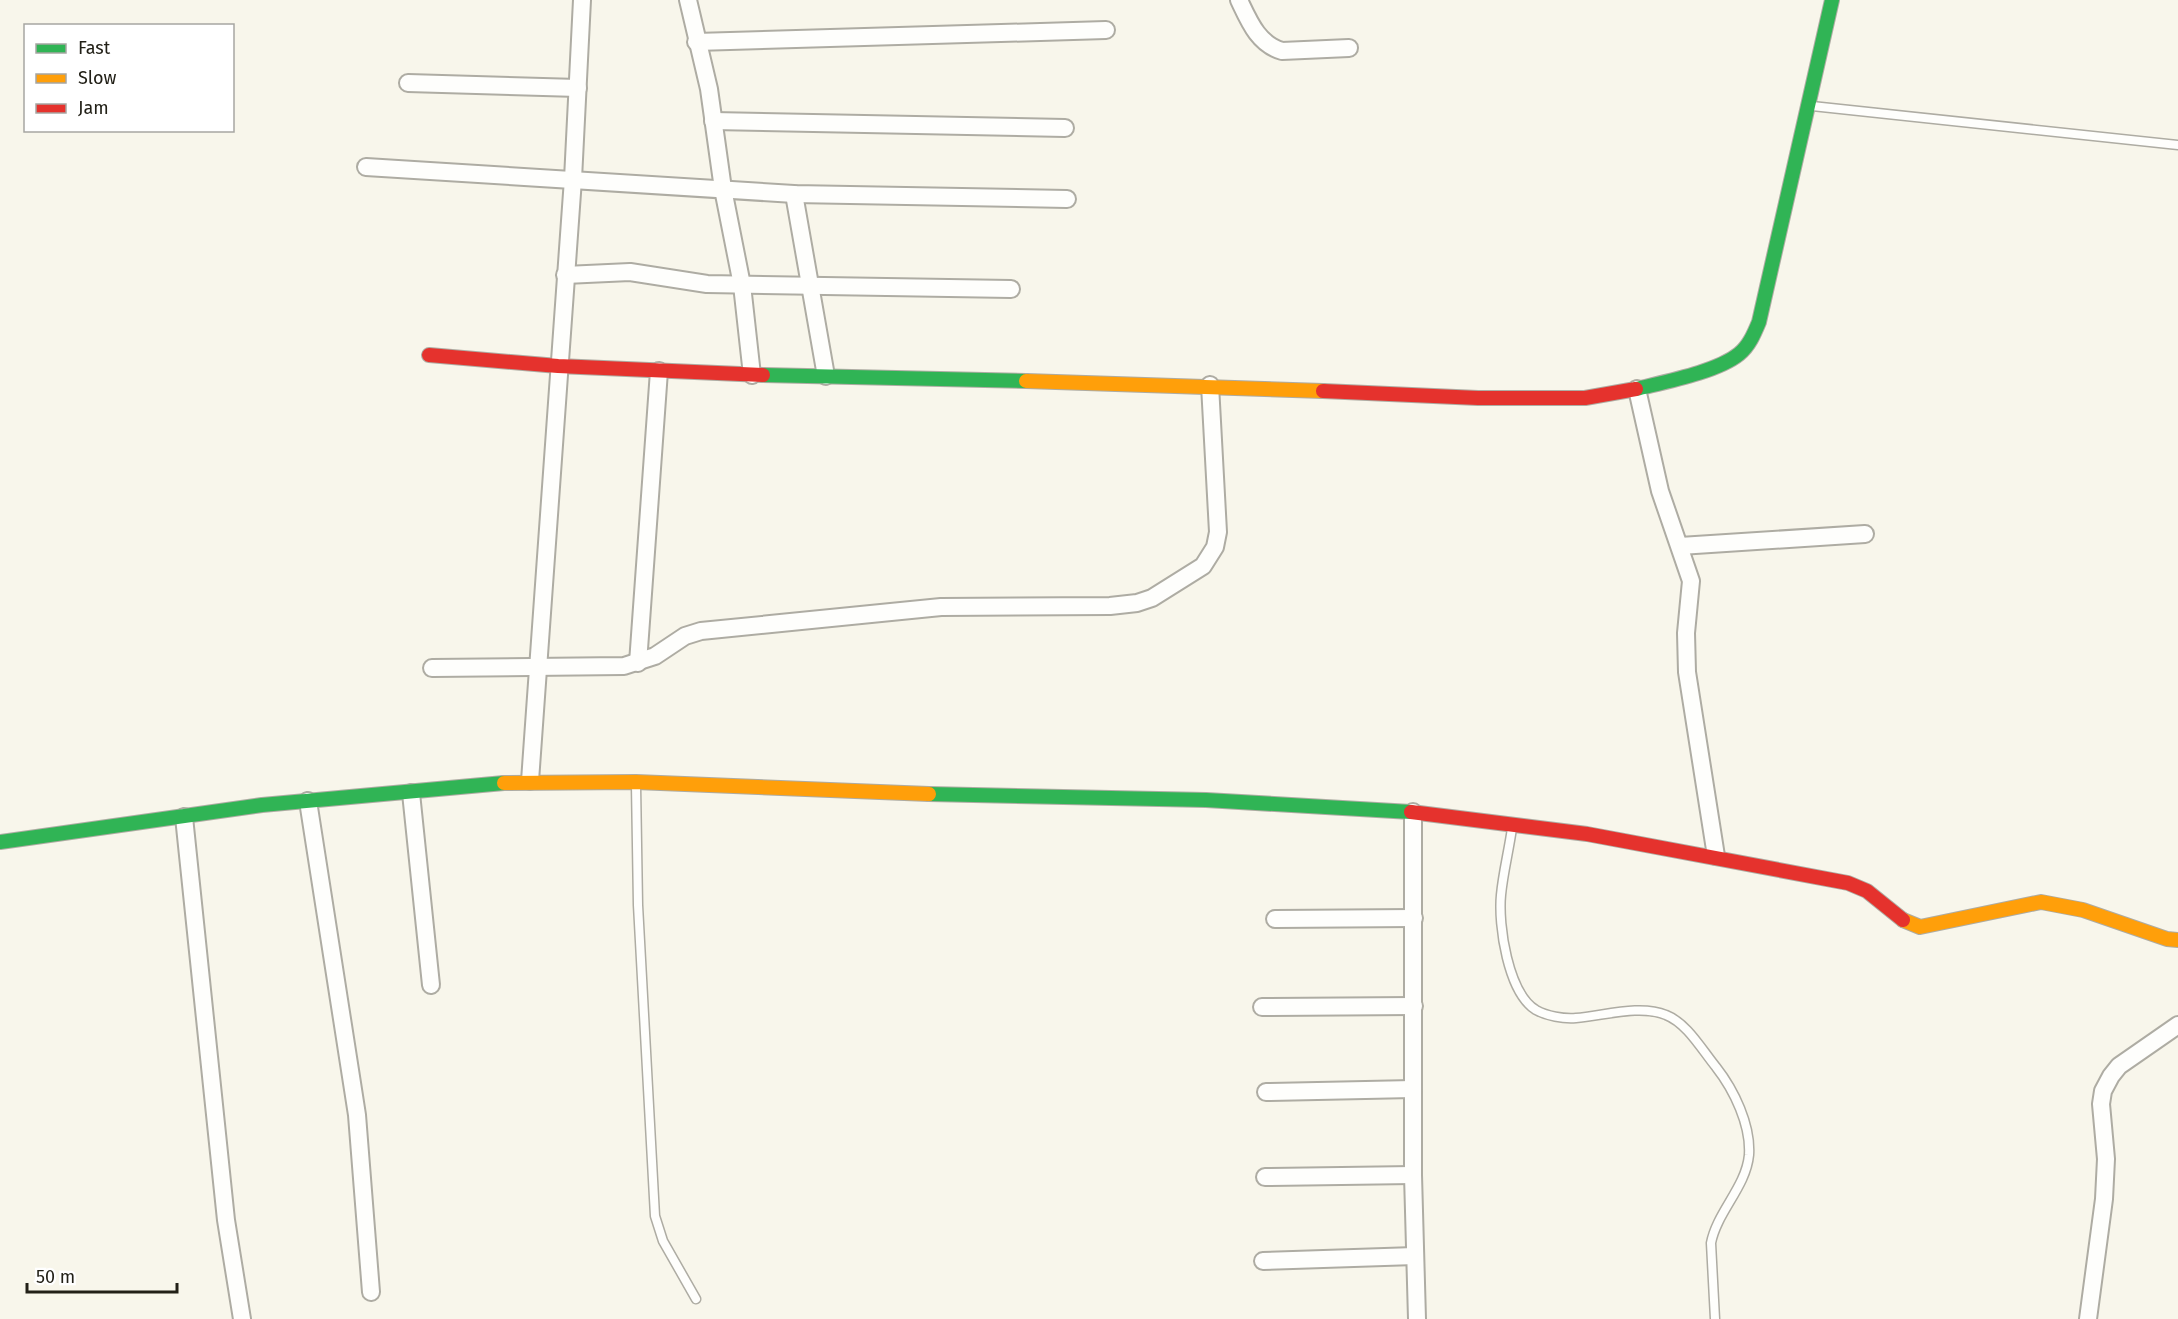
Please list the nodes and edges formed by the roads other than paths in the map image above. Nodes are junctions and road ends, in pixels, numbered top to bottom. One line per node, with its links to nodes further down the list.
1 (582, 0): 9 (street)
2 (688, 0): 6 (street)
3 (1239, 0): 7 (street)
4 (1832, 0): 10 (street)
5 (1106, 30): 6 (street)
6 (696, 42): 11 (street)
7 (1349, 48)
8 (408, 83): 9 (street)
9 (578, 88): 15 (street)
10 (1808, 105): 13 (lane); 29 (street)
11 (712, 121): 12 (street); 16 (street)
12 (1065, 128)
13 (2178, 145)
14 (366, 167): 15 (street)
15 (573, 179): 16 (street); 19 (street)
16 (723, 189): 17 (street); 20 (street)
17 (794, 194): 18 (street); 21 (street)
18 (1066, 199)
19 (565, 275): 20 (street); 24 (street)
20 (742, 285): 21 (street); 26 (street)
21 (810, 286): 22 (street); 27 (street)
22 (1011, 289)
23 (429, 355): 24 (street)
24 (558, 366): 25 (street); 33 (street)
25 (659, 371): 26 (street); 32 (street)
26 (752, 375): 27 (street)
27 (826, 376): 28 (street)
28 (1210, 385): 29 (street); 32 (street)
29 (1637, 389): 31 (street)
30 (1865, 534): 31 (street)
31 (1680, 546): 43 (street)
32 (638, 663): 33 (street)
33 (537, 667): 34 (street); 35 (street)
34 (432, 668)
35 (530, 781): 36 (street); 37 (street)
36 (636, 782): 39 (street); 58 (lane)
37 (411, 793): 38 (street); 47 (street)
38 (308, 801): 40 (street); 57 (street)
39 (1413, 812): 41 (street); 44 (street)
40 (184, 817): 42 (street); 59 (street)
41 (1513, 824): 43 (street); 61 (lane)
42 (0, 842)
43 (1716, 856): 46 (street)
44 (1414, 918): 45 (street); 48 (street)
45 (1275, 920)
46 (2178, 940)
47 (430, 985)
48 (1414, 1006): 49 (street); 51 (street)
49 (1262, 1007)
50 (2178, 1025): 62 (street)
51 (1413, 1089): 52 (street); 53 (street)
52 (1266, 1092)
53 (1413, 1175): 54 (street); 55 (street)
54 (1265, 1178)
55 (1415, 1256): 56 (street); 60 (street)
56 (1263, 1261)
57 (371, 1292)
58 (696, 1299)
59 (242, 1319)
60 (1417, 1319)
61 (1715, 1319)
62 (2088, 1319)

